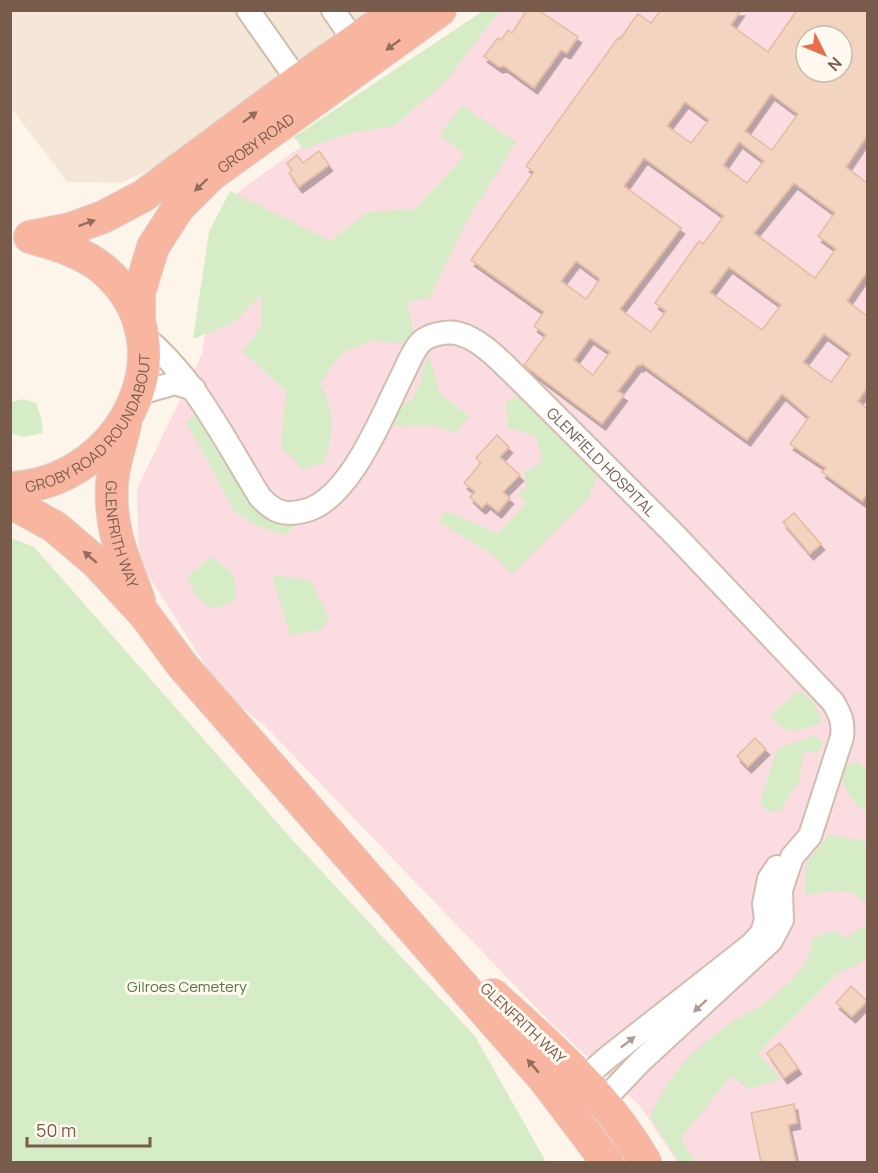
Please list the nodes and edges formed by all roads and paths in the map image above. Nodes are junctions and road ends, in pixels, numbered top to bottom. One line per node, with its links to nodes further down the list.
1 (248, 10): 6 (street)
2 (333, 10): 5 (street)
3 (398, 10): 5 (highway, GROBY ROAD)
4 (440, 10): 8 (highway, GROBY ROAD, one-way to 8)
5 (354, 41): 6 (highway, GROBY ROAD)
6 (298, 81): 7 (highway, GROBY ROAD, one-way to 6)
7 (18, 235): 8 (highway, GROBY ROAD ROUNDABOUT)
8 (140, 329): 9 (street, GLENFIELD HOSPITAL); 10 (highway, GROBY ROAD ROUNDABOUT)
9 (194, 389): 10 (street); 16 (street, GLENFIELD HOSPITAL)
10 (131, 408): 11 (highway, GROBY ROAD ROUNDABOUT); 13 (highway, GLENFRITH WAY)
11 (10, 488)
12 (10, 502): 13 (highway, GLENFRITH WAY, one-way to 12)
13 (145, 615): 14 (highway, GLENFRITH WAY)
14 (385, 898): 15 (highway, GLENFRITH WAY, one-way to 14); 16 (highway, GLENFRITH WAY)
15 (555, 1093): 16 (highway); 17 (highway, GLENFRITH WAY)
16 (591, 1094): 18 (highway); 19 (highway, GLENFRITH WAY)
17 (607, 1162)
18 (627, 1162)
19 (645, 1162)

